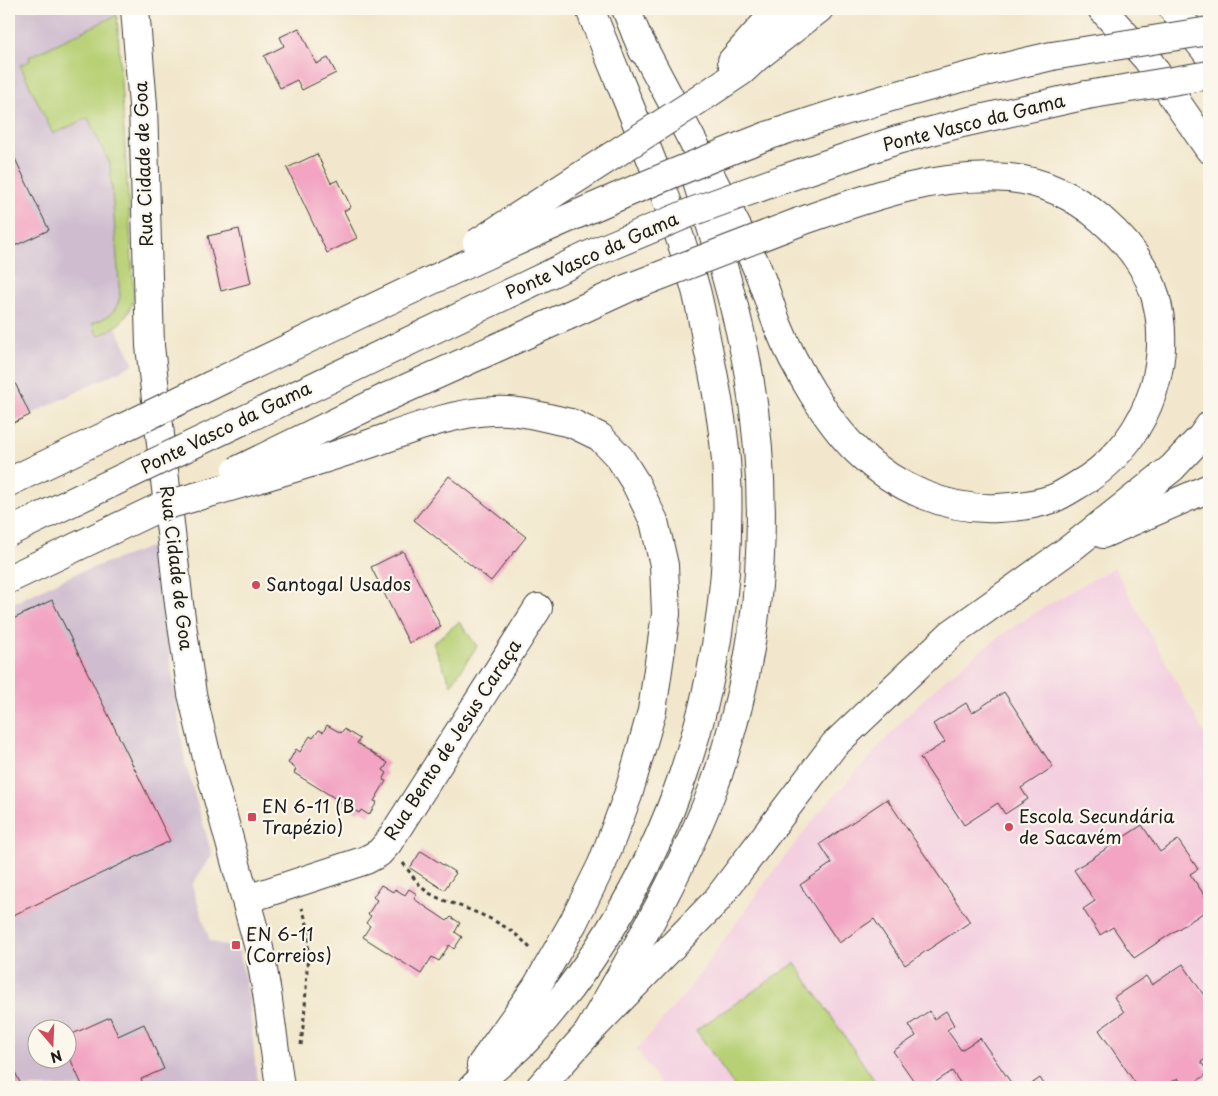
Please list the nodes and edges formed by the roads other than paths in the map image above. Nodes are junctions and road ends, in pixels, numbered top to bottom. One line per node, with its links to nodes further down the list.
1 (135, 9): 23 (main road, Rua Cidade de Goa)
2 (590, 9): 27 (main road)
3 (626, 9): 9 (main road)
4 (778, 9): 12 (main road)
5 (819, 9): 12 (main road)
6 (1102, 9): 13 (main road)
7 (1173, 9): 10 (main road)
8 (1209, 31): 14 (main road, bridge)
9 (636, 34): 18 (main road, bridge); 24 (main road)
10 (1209, 55)
11 (1209, 75): 19 (main road, Ponte Vasco da Gama, bridge)
12 (703, 97): 14 (main road, bridge)
13 (1209, 149)
14 (392, 299): 16 (main road, bridge)
15 (1209, 426): 20 (main road)
16 (9, 482)
17 (1209, 488): 20 (main road)
18 (160, 508): 21 (main road); 26 (main road, bridge)
19 (9, 532)
20 (1072, 548): 24 (main road)
21 (9, 579)
22 (538, 608): 23 (main road, Rua Bento de Jesus Caraça)
23 (246, 899): 25 (main road, Rua Cidade de Goa)
24 (588, 1033): 28 (main road)
25 (280, 1087)
26 (465, 1087)
27 (473, 1087)
28 (540, 1087)

